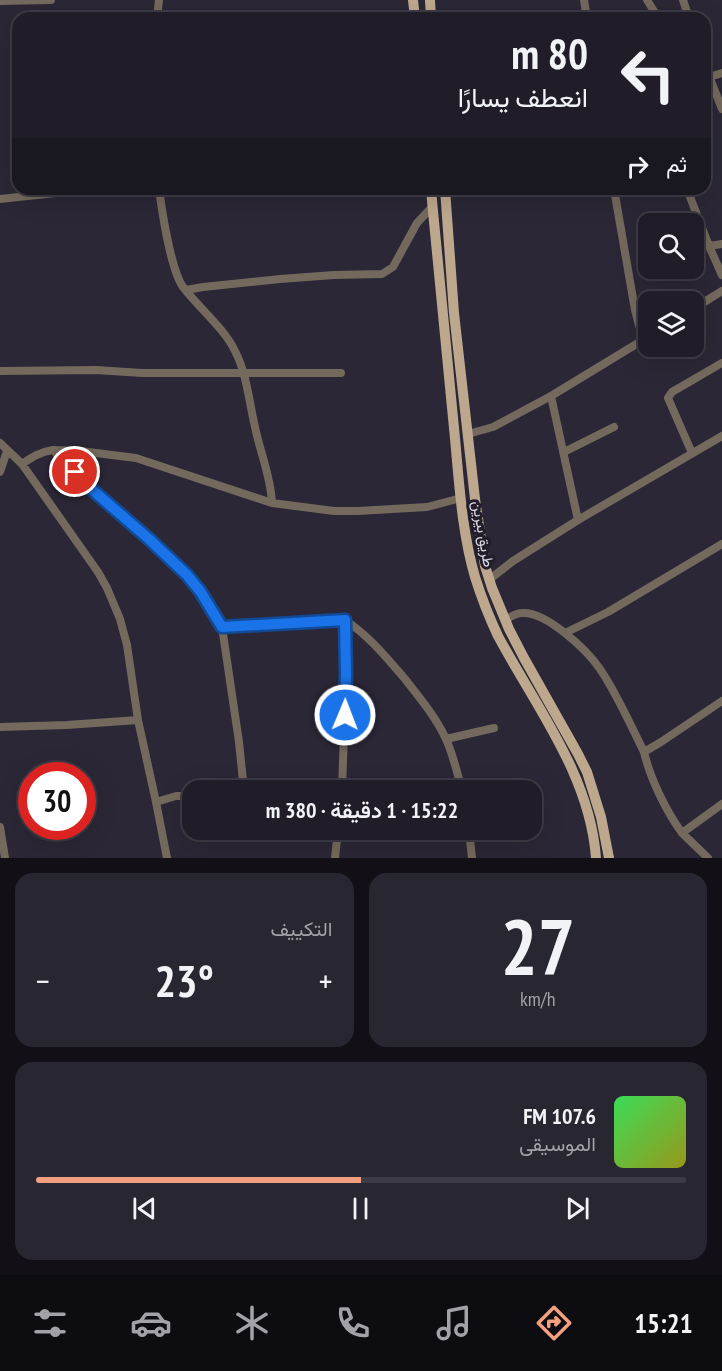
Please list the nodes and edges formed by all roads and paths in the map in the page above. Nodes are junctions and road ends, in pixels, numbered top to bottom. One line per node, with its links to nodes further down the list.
1 (51, 0): 2 (street)
2 (0, 1)
3 (711, 86): 4 (street)
4 (722, 109)
5 (37, 195): 11 (street)
6 (160, 195): 16 (street)
7 (432, 195): 12 (main road, طريق بيرين)
8 (445, 195): 21 (main road, طريق بيرين)
9 (615, 195): 19 (street)
10 (689, 195): 14 (street)
11 (0, 199)
12 (433, 206): 16 (street); 22 (main road, طريق بيرين)
13 (722, 244): 14 (street)
14 (709, 246): 15 (street)
15 (722, 275)
16 (186, 290): 26 (street)
17 (722, 291): 18 (street)
18 (704, 302)
19 (638, 321)
20 (638, 343): 27 (street)
21 (459, 359): 22 (main road); 29 (main road, طريق بيرين)
22 (447, 360): 38 (main road, طريق بيرين)
23 (722, 363): 35 (street)
24 (0, 371): 26 (street)
25 (341, 372): 26 (street)
26 (243, 373): 39 (street)
27 (551, 396): 29 (street); 34 (street)
28 (614, 427): 34 (street)
29 (468, 434): 42 (main road, طريق بيرين)
30 (722, 436): 35 (street)
31 (0, 443): 33 (street)
32 (53, 450): 36 (street); 39 (street); 45 (street)
33 (7, 451): 36 (street); 37 (street)
34 (564, 452): 40 (street)
35 (692, 453): 40 (street)
36 (22, 464): 48 (street)
37 (0, 472)
38 (461, 498): 39 (street); 67 (main road, طريق بيرين)
39 (273, 503)
40 (578, 520): 42 (street)
41 (722, 544): 46 (street)
42 (490, 579): 44 (main road, طريق بيرين)
43 (345, 620): 45 (street); 51 (street); 54 (street)
44 (505, 620): 46 (street); 68 (main road, طريق بيرين)
45 (222, 627): 53 (street)
46 (566, 633): 52 (street)
47 (722, 701): 52 (street)
48 (138, 720): 49 (street); 57 (street)
49 (0, 727)
50 (494, 728): 51 (street)
51 (446, 739): 55 (street)
52 (644, 752): 60 (street)
53 (243, 780)
54 (342, 780)
55 (459, 780)
56 (182, 796): 57 (street)
57 (156, 802): 64 (street)
58 (722, 804): 60 (street)
59 (0, 827): 63 (street)
60 (682, 833): 69 (street)
61 (337, 840): 65 (street)
62 (470, 840): 66 (street)
63 (5, 858)
64 (167, 858)
65 (335, 858)
66 (472, 858)
67 (596, 858)
68 (609, 858)
69 (708, 858)

